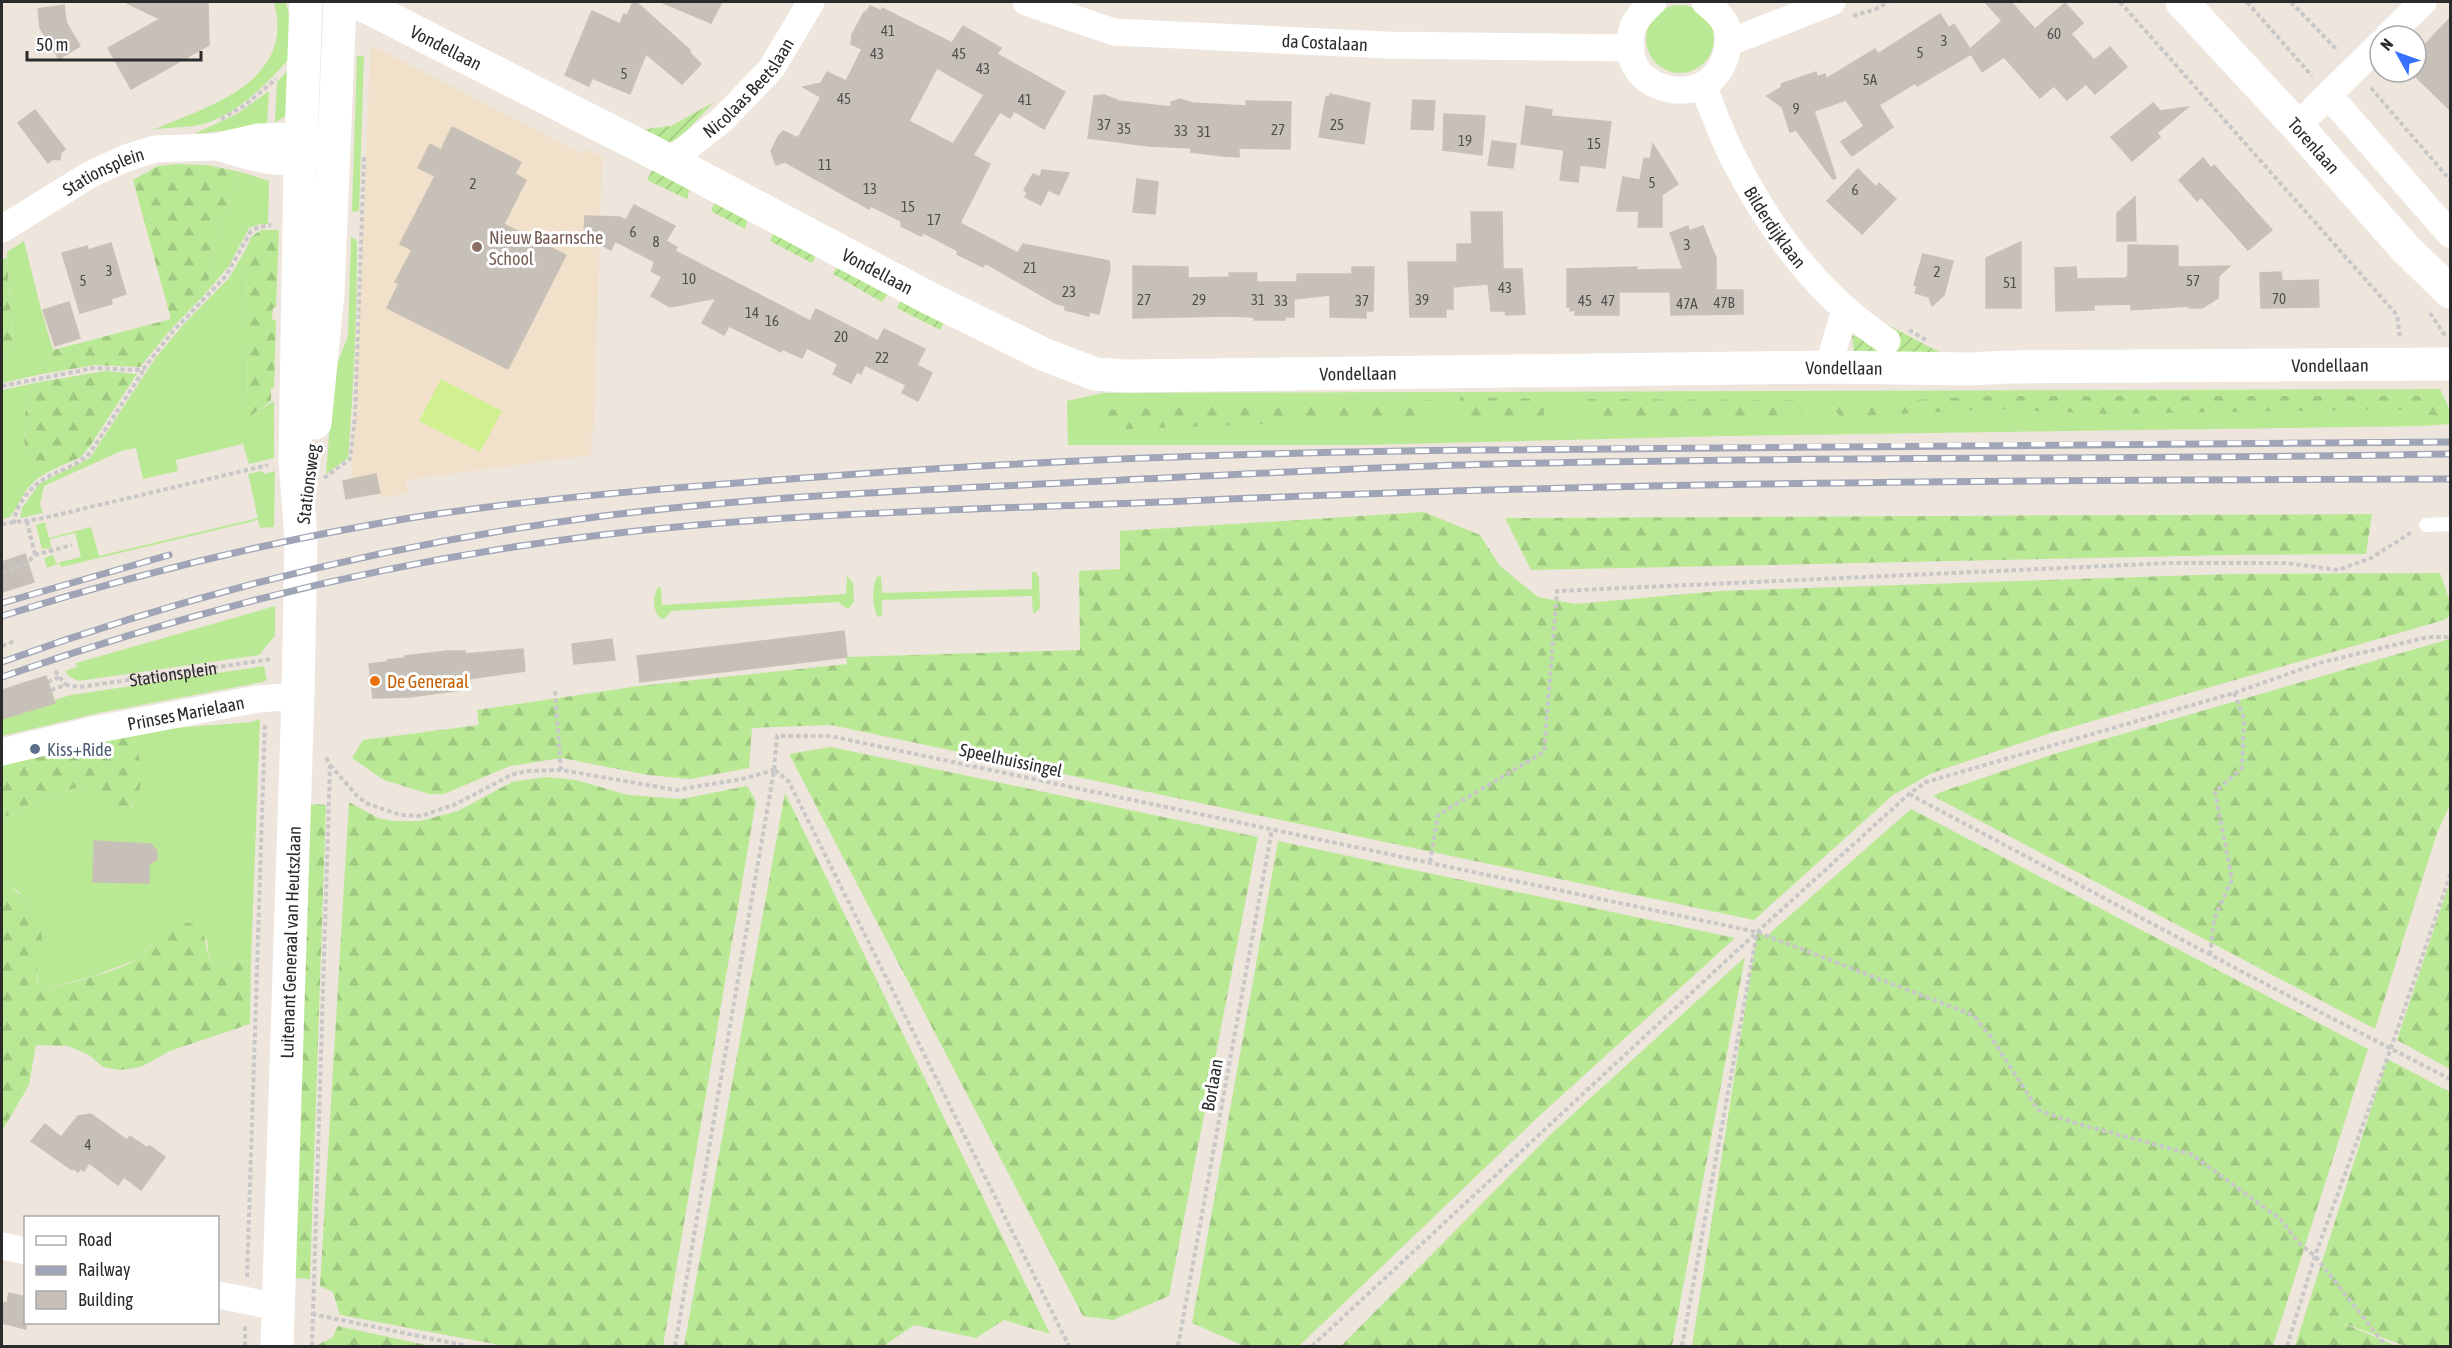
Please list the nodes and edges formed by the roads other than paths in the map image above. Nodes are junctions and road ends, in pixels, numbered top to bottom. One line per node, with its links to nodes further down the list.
1 (306, 2): 19 (main road, Stationsweg)
2 (340, 2): 18 (main road, Stationsweg)
3 (357, 2): 20 (main road, Vondellaan)
4 (811, 2): 20 (street, Nicolaas Beetslaan)
5 (1026, 2): 13 (street, da Costalaan)
6 (1653, 2): 13 (street)
7 (1705, 2): 12 (street)
8 (2182, 2): 17 (main road, Torenlaan)
9 (2423, 2): 11 (street)
10 (1838, 10): 12 (street)
11 (2400, 24)
12 (1728, 43): 15 (street)
13 (1631, 48): 15 (street)
14 (2368, 59): 16 (street)
15 (1703, 85): 24 (street, Bilderdijklaan)
16 (2333, 101): 17 (street); 22 (street)
17 (2297, 126): 23 (main road, Torenlaan)
18 (335, 148): 19 (street, Stationsplein); 30 (main road, Stationsweg)
19 (300, 149): 21 (street, Stationsplein); 30 (main road, Stationsweg)
20 (670, 161): 27 (main road, Vondellaan)
21 (2, 229)
22 (2451, 234)
23 (2449, 291)
24 (1845, 310): 25 (street, Bilderdijklaan); 27 (street)
25 (1893, 333)
26 (2447, 349): 27 (main road, Vondellaan)
27 (1828, 367)
28 (2451, 524): 29 (lane)
29 (2426, 525)
30 (301, 538): 31 (main road, Luitenant Generaal van Heutszlaan)
31 (298, 696): 32 (street, Prinses Marielaan); 36 (main road, Luitenant Generaal van Heutszlaan)
32 (2, 752)
33 (2, 1246): 34 (street)
34 (24, 1251)
35 (219, 1295): 36 (street)
36 (262, 1304): 37 (main road, Luitenant Generaal van Heutszlaan)
37 (277, 1347)

